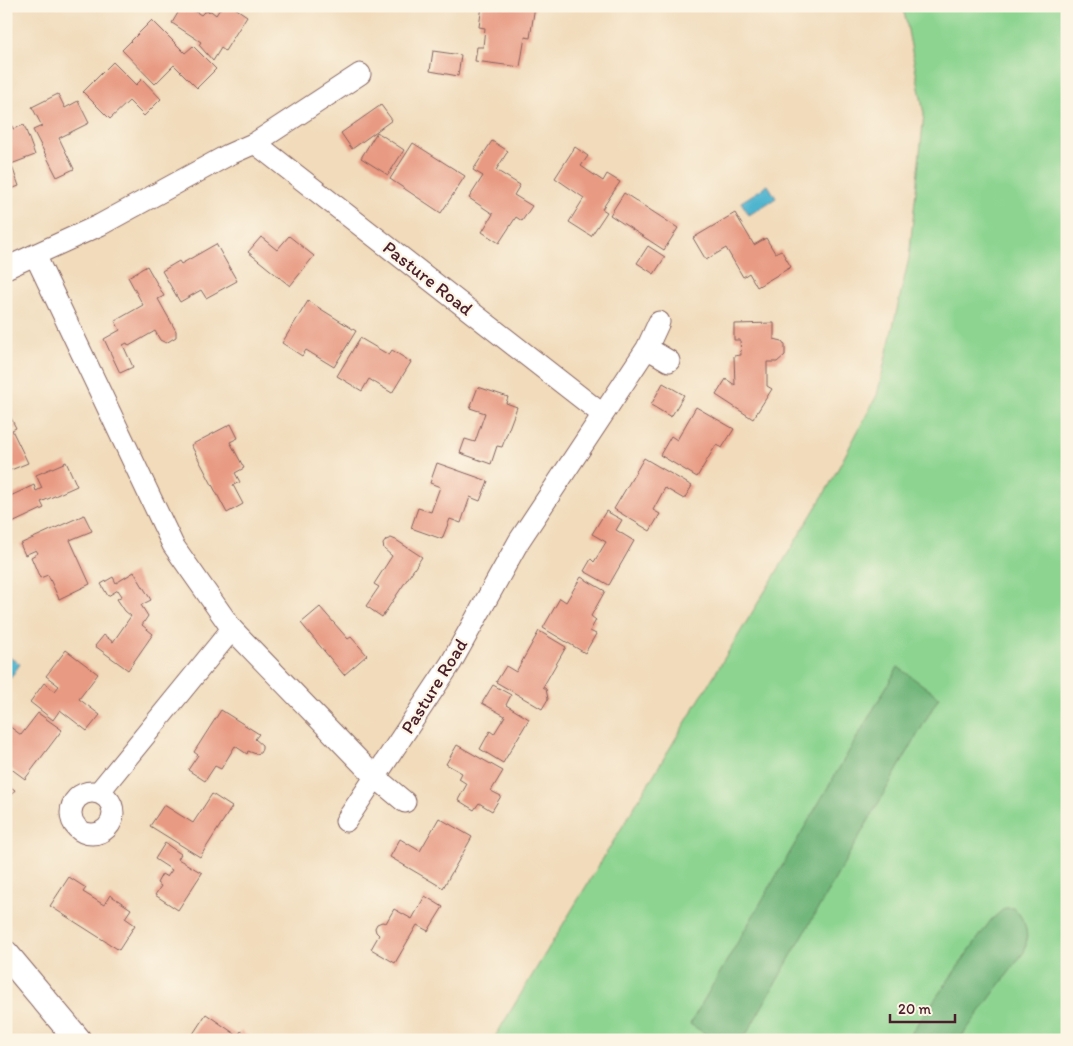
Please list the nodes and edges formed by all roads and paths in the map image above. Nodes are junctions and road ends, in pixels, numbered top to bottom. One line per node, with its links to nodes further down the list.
1 (360, 74): 2 (street)
2 (254, 143): 3 (street); 8 (street, Pasture Road)
3 (35, 255): 4 (street); 9 (street)
4 (6, 268)
5 (659, 322): 6 (street, Pasture Road)
6 (647, 348): 7 (street); 8 (street, Pasture Road)
7 (669, 361)
8 (602, 414): 10 (street, Pasture Road)
9 (232, 630): 10 (street); 11 (street)
10 (375, 777): 12 (street); 13 (street, Pasture Road)
11 (99, 792)
12 (405, 802)
13 (346, 821)
14 (6, 954): 15 (main road)
15 (78, 1040)

